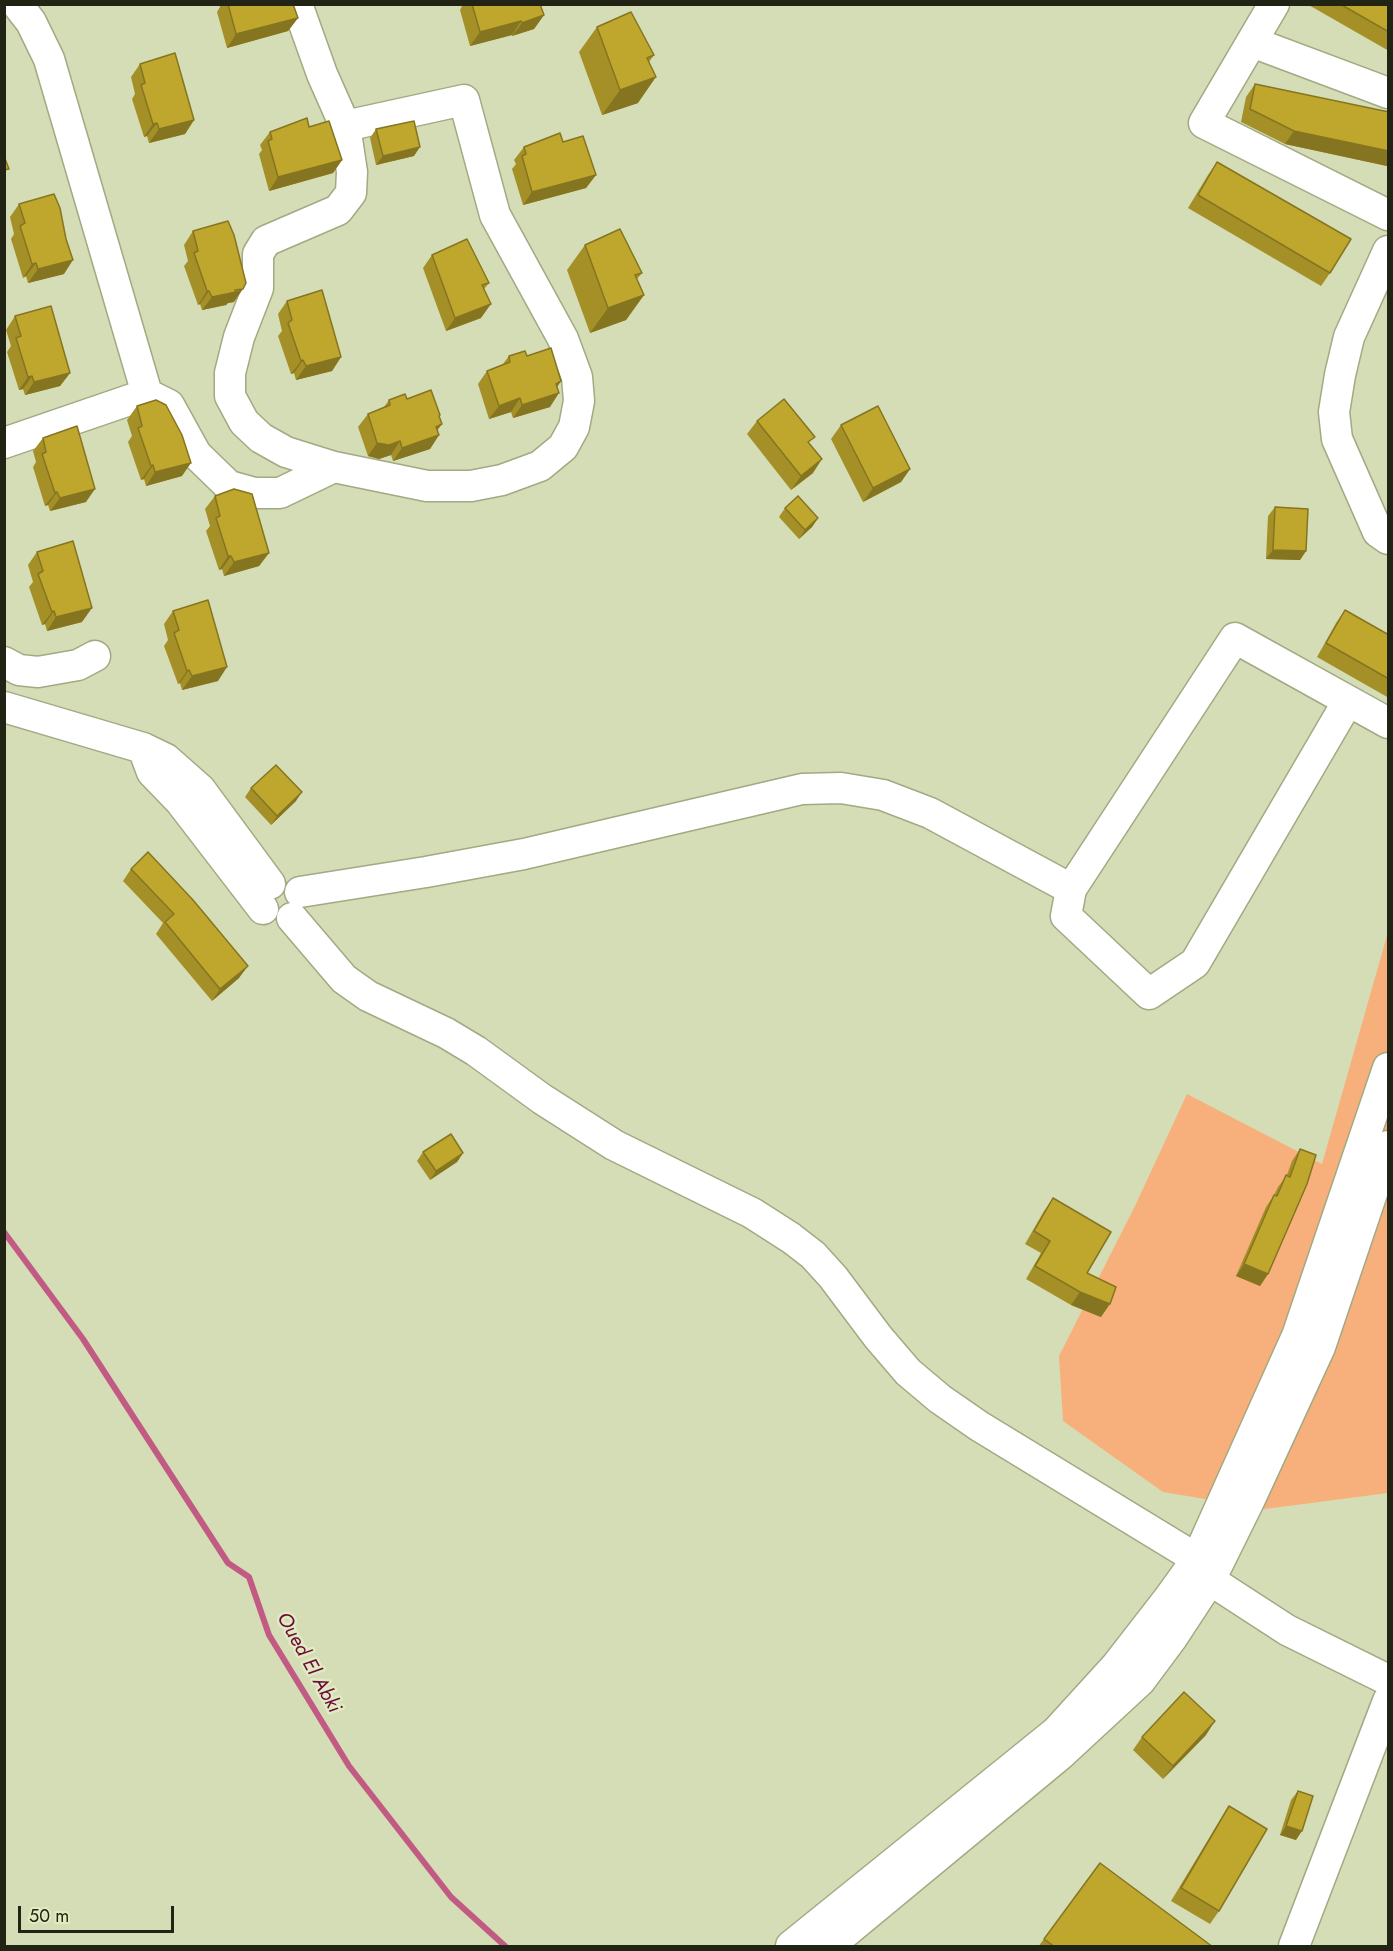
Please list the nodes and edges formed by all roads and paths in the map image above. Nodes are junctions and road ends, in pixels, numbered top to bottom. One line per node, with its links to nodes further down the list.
1 (17, 4): 9 (street)
2 (297, 4): 6 (street)
3 (1274, 4): 4 (street)
4 (1252, 42): 5 (street); 7 (street)
5 (1389, 93)
6 (345, 126): 11 (street); 11 (street)
7 (1389, 215)
8 (1389, 251): 12 (street)
9 (147, 394): 10 (street); 11 (street)
10 (4, 443)
11 (334, 467)
12 (1389, 539)
13 (95, 656): 14 (street)
14 (4, 662)
15 (1348, 701): 17 (street); 18 (street); 18 (street)
16 (4, 707): 19 (street)
17 (1389, 723)
18 (1071, 889): 19 (street)
19 (296, 905): 22 (street)
20 (1389, 1068): 22 (street)
21 (1389, 1146): 22 (street)
22 (1203, 1569): 23 (street); 25 (street); 26 (street)
23 (1389, 1680)
24 (1389, 1701): 27 (street)
25 (791, 1947)
26 (829, 1947)
27 (1294, 1947)

